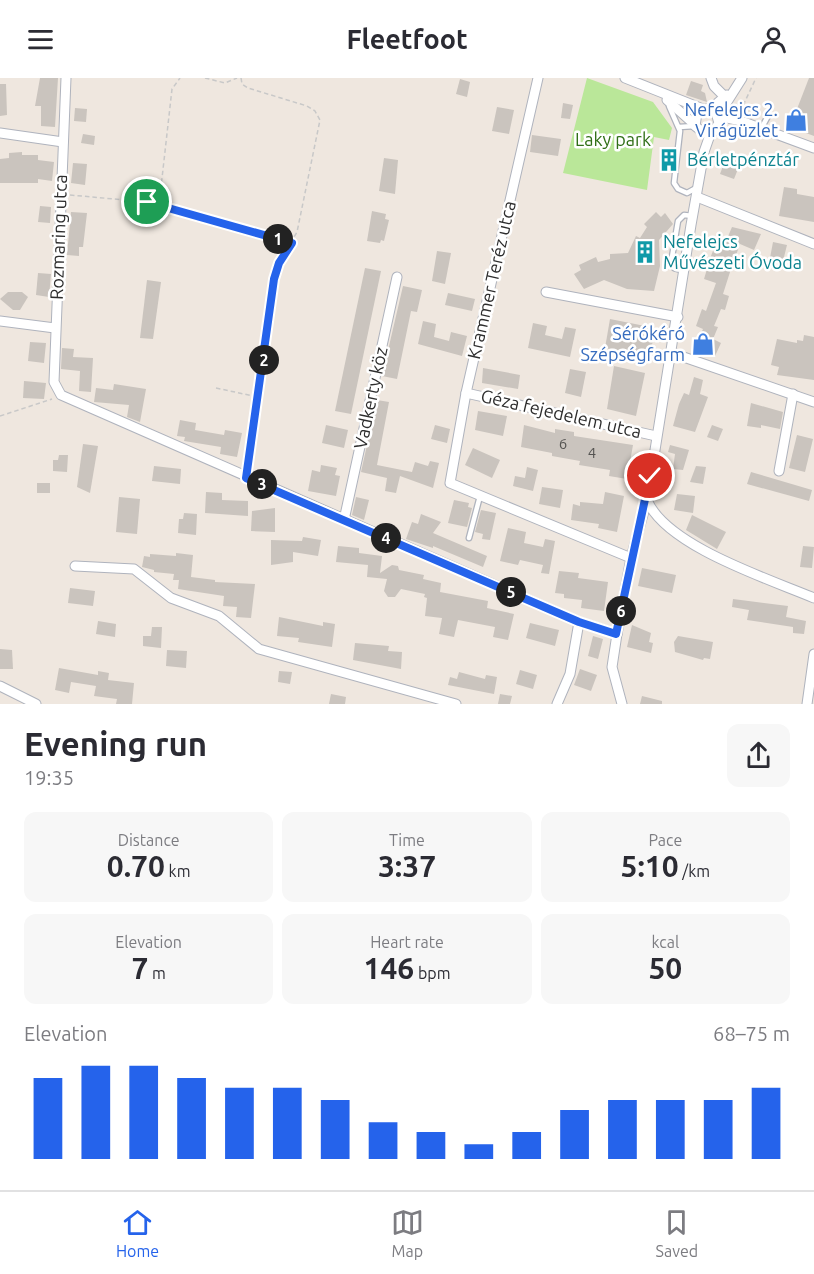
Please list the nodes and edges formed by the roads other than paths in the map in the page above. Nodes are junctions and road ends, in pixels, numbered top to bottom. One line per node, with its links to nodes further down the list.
1 (66, 78): 18 (street, Rozmaring utca)
2 (538, 78): 32 (street, Krammer Teréz utca)
3 (625, 78): 6 (street)
4 (711, 78): 7 (street)
5 (741, 79): 7 (street)
6 (656, 90): 8 (street); 9 (street)
7 (728, 96): 9 (street); 10 (street); 12 (street)
8 (665, 98): 13 (street); 14 (lane)
9 (705, 109): 10 (street); 13 (street)
10 (718, 116): 12 (street); 16 (street)
11 (768, 116): 15 (lane)
12 (742, 118): 15 (street); 16 (street)
13 (695, 126): 14 (lane); 16 (street); 20 (street)
14 (679, 127): 21 (lane)
15 (761, 129): 19 (street)
16 (713, 131): 20 (street)
17 (0, 133): 18 (street)
18 (63, 142): 30 (street, Rozmaring utca)
19 (814, 148)
20 (702, 164): 21 (street)
21 (699, 183): 22 (street)
22 (697, 197): 23 (street); 24 (street)
23 (693, 216): 25 (street); 25 (lane)
24 (814, 244)
25 (685, 271): 28 (street)
26 (397, 277): 39 (street, Vadkerty köz)
27 (546, 292): 28 (street)
28 (678, 317): 31 (street)
29 (0, 321): 30 (street)
30 (55, 328): 39 (street, Rozmaring utca)
31 (672, 353): 33 (street); 35 (street)
32 (466, 393): 35 (street, Géza fejedelem utca); 37 (street, Krammer Teréz utca)
33 (793, 394): 34 (street); 36 (street)
34 (814, 402)
35 (656, 436): 38 (street)
36 (778, 471)
37 (481, 494): 40 (lane); 41 (street)
38 (646, 500): 41 (street); 43 (street)
39 (344, 520): 44 (street)
40 (469, 538)
41 (631, 558): 45 (street)
42 (75, 566): 49 (street)
43 (814, 598)
44 (579, 622): 45 (street); 50 (street)
45 (616, 634): 51 (street)
46 (814, 654): 52 (street)
47 (0, 686): 48 (street)
48 (36, 704)
49 (456, 704)
50 (557, 704)
51 (622, 704)
52 (807, 704)

